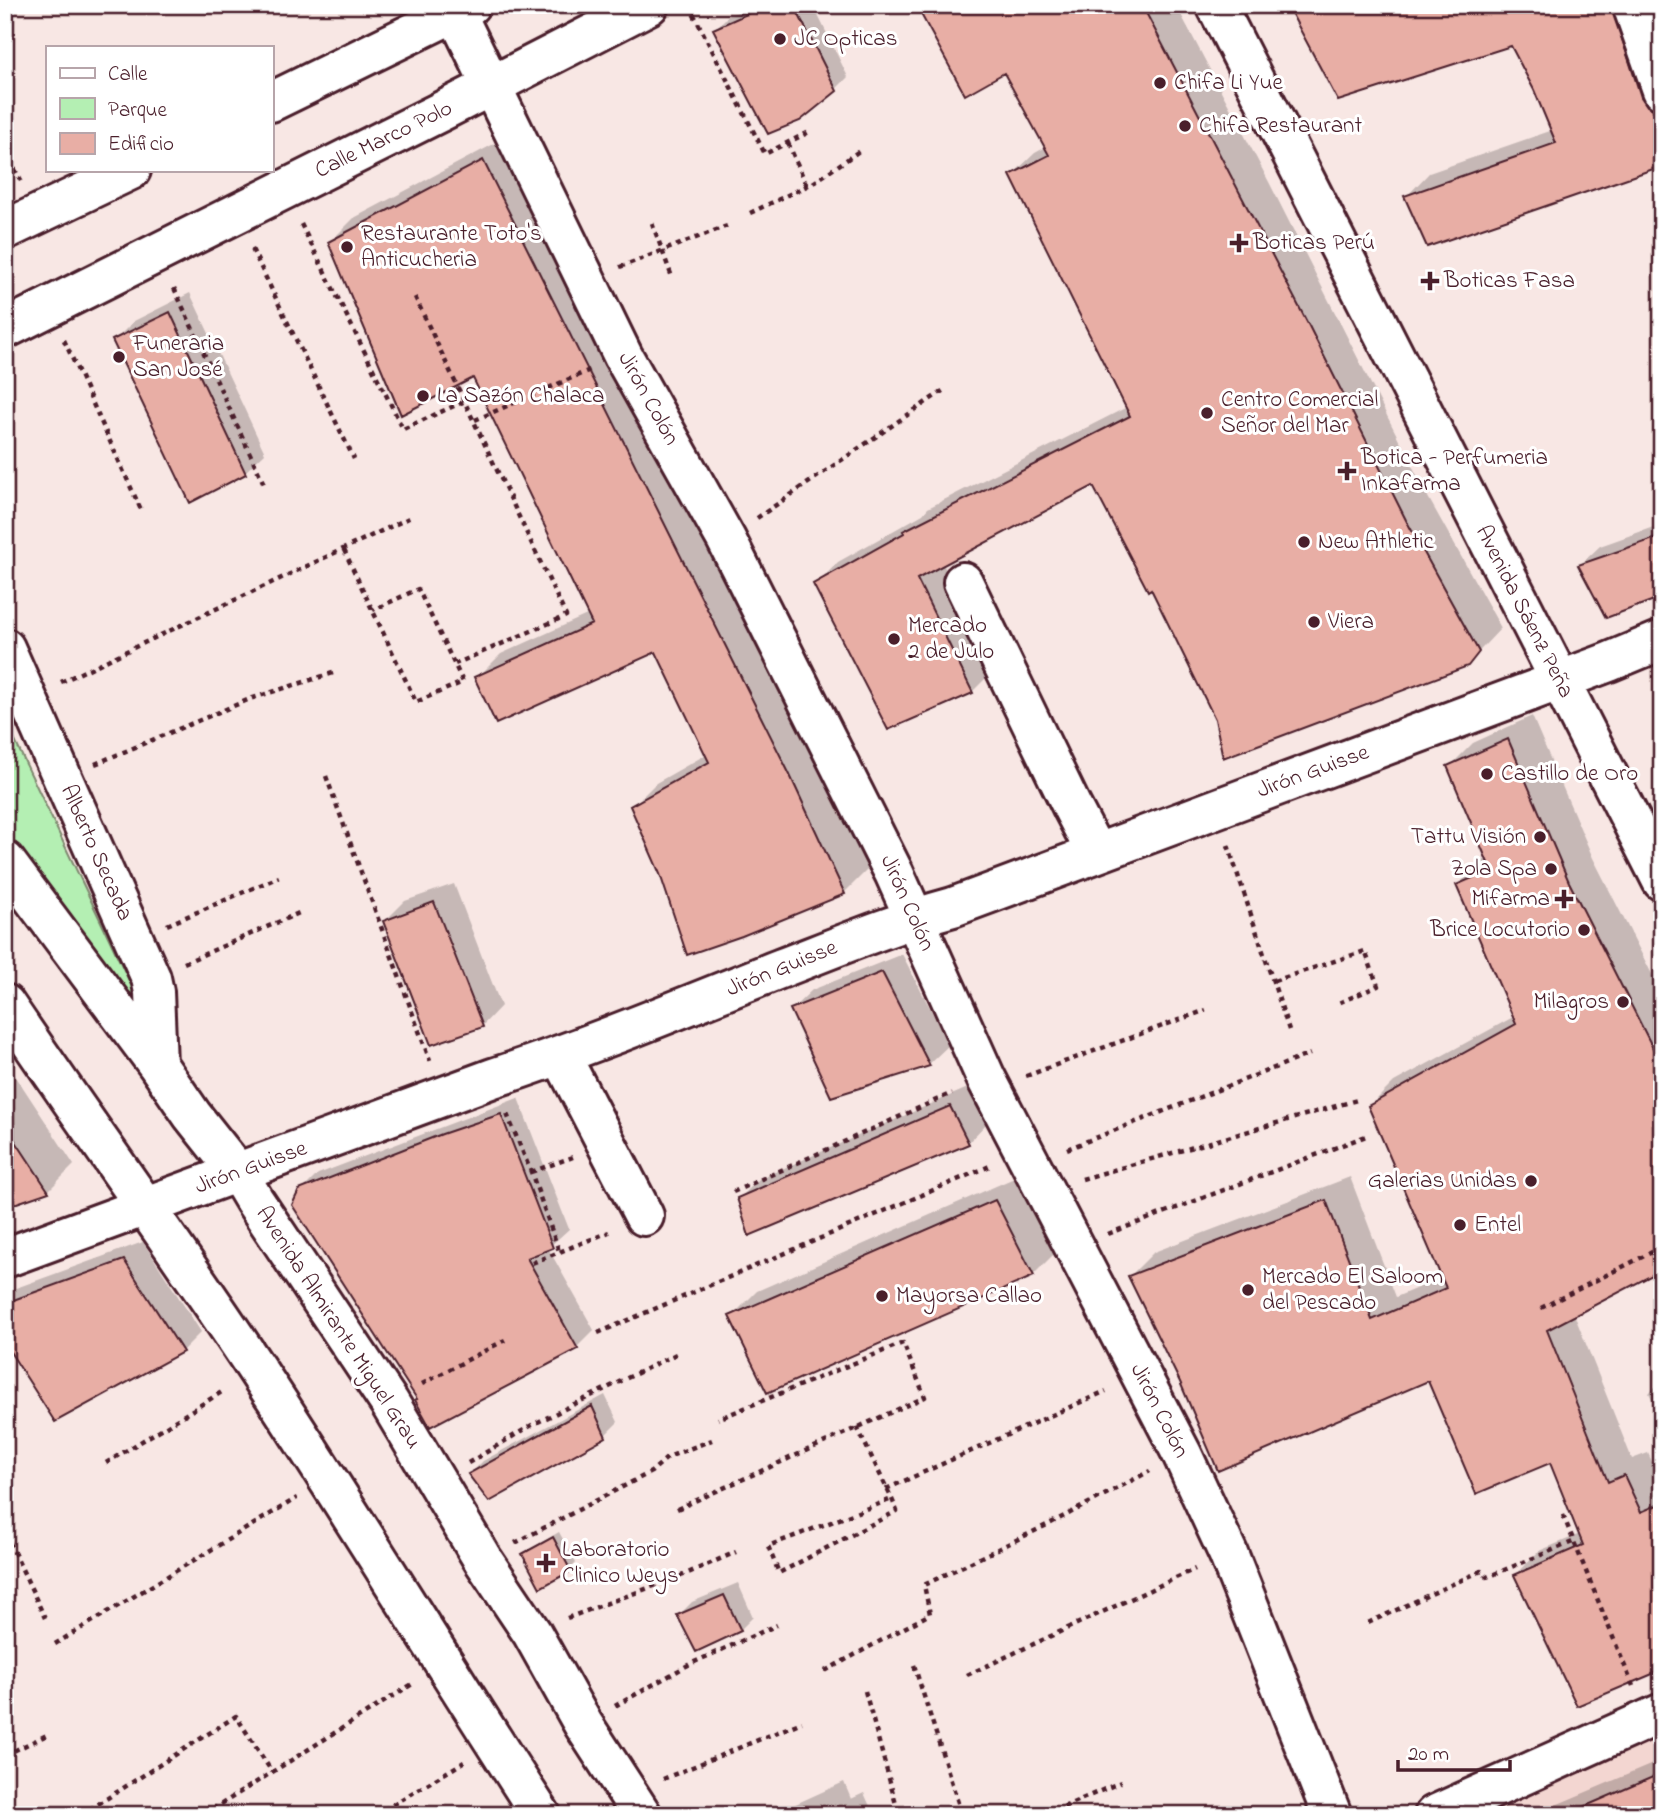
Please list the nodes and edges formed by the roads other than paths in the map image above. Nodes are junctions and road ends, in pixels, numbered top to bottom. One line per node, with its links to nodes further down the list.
1 (649, 5): 5 (street, Calle Marco Polo)
2 (1216, 5): 14 (street, Avenida Sáenz Peña)
3 (459, 8): 5 (street, Jirón Colón); 7 (street)
4 (1645, 19): 6 (street)
5 (492, 86): 10 (street, Calle Marco Polo); 18 (street, Jirón Colón)
6 (1662, 90)
7 (273, 101)
8 (127, 172): 9 (street)
9 (5, 230)
10 (5, 329)
11 (963, 582): 15 (street)
12 (1662, 640): 14 (street, Jirón Guisse)
13 (5, 648): 21 (street, Alberto Secada)
14 (1559, 681): 15 (street, Jirón Guisse); 17 (street, Avenida Sáenz Peña)
15 (1096, 853): 18 (street, Jirón Guisse)
16 (5, 861): 21 (street, Avenida Almirante Miguel Grau)
17 (1662, 881)
18 (913, 918): 20 (street, Jirón Guisse); 29 (street, Jirón Colón)
19 (5, 1004): 23 (street)
20 (561, 1056): 22 (street, Jirón Guisse); 24 (street)
21 (157, 1065): 22 (street, Avenida Almirante Miguel Grau)
22 (238, 1173): 23 (street, Jirón Guisse); 27 (street, Avenida Almirante Miguel Grau)
23 (143, 1206): 25 (street, Jirón Guisse); 28 (street)
24 (632, 1222)
25 (5, 1258)
26 (1654, 1716): 30 (street)
27 (635, 1804)
28 (541, 1815)
29 (1332, 1815)
30 (1434, 1815)

